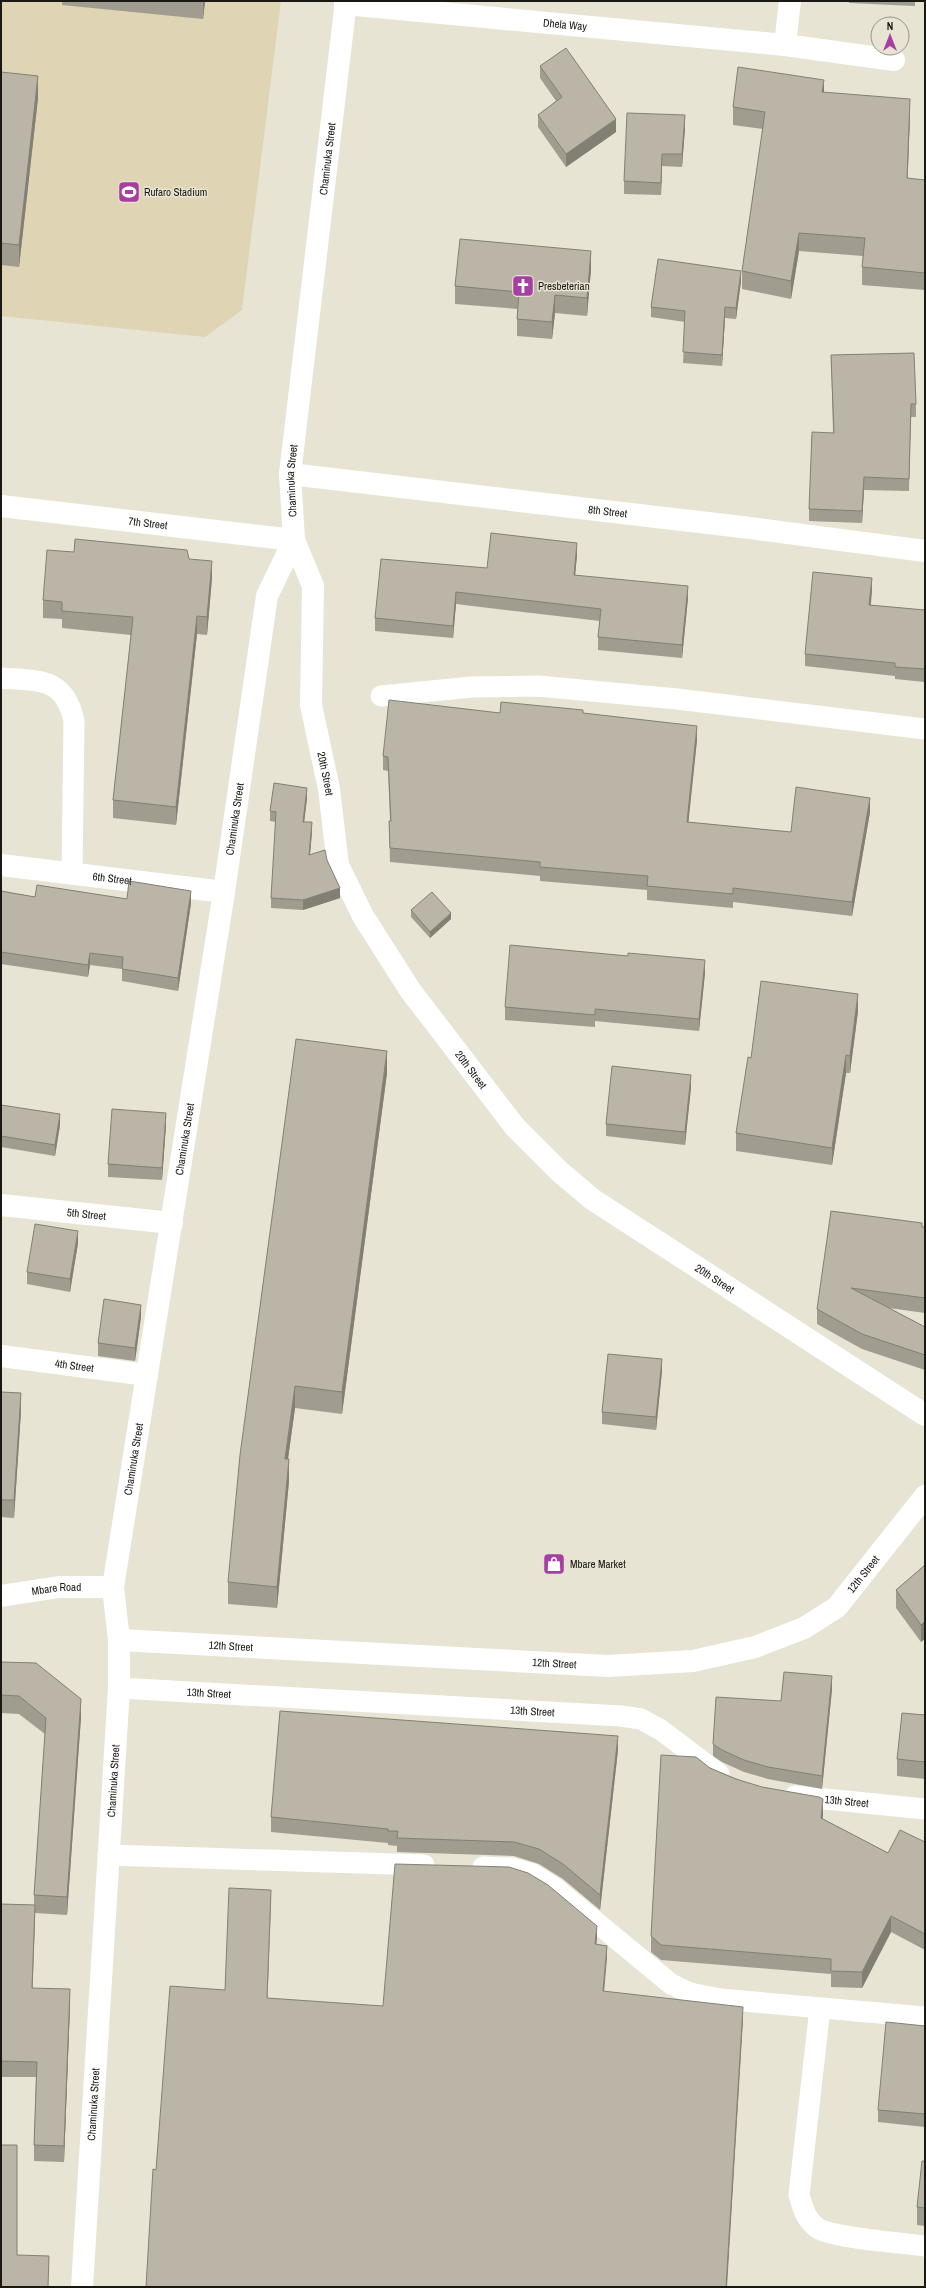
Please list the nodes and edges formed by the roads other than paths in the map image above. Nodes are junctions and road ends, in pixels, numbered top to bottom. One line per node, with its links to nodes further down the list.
1 (790, 1): 3 (street)
2 (346, 3): 3 (street, Dhela Way); 5 (street, Chaminuka Street)
3 (785, 45): 4 (street, Dhela Way)
4 (894, 60)
5 (290, 474): 7 (street, Chaminuka Street); 8 (street, 8th Street)
6 (1, 506): 7 (street, 7th Street)
7 (294, 540): 14 (street, Chaminuka Street); 19 (street, 20th Street)
8 (925, 551)
9 (1, 678): 13 (lane)
10 (381, 696): 11 (lane)
11 (925, 729)
12 (1, 865): 13 (street, 6th Street)
13 (72, 874): 14 (street, 6th Street)
14 (224, 892): 16 (street, Chaminuka Street)
15 (1, 1205): 16 (street, 5th Street)
16 (172, 1223): 18 (street, Chaminuka Street)
17 (1, 1356): 18 (street, 4th Street)
18 (147, 1375): 21 (street, Chaminuka Street)
19 (925, 1415)
20 (925, 1496): 23 (street, 12th Street)
21 (113, 1587): 22 (street, Mbare Road); 23 (street, Chaminuka Street)
22 (1, 1596)
23 (119, 1640): 24 (street, Chaminuka Street)
24 (119, 1688): 25 (lane, 13th Street); 28 (street, Chaminuka Street)
25 (734, 1780)
26 (777, 1792): 27 (lane, 13th Street)
27 (925, 1809)
28 (108, 1855): 29 (lane); 34 (street, Chaminuka Street)
29 (440, 1866)
30 (464, 1866): 31 (lane)
31 (820, 2008): 32 (lane); 33 (lane)
32 (925, 2017)
33 (925, 2246)
34 (82, 2287)

